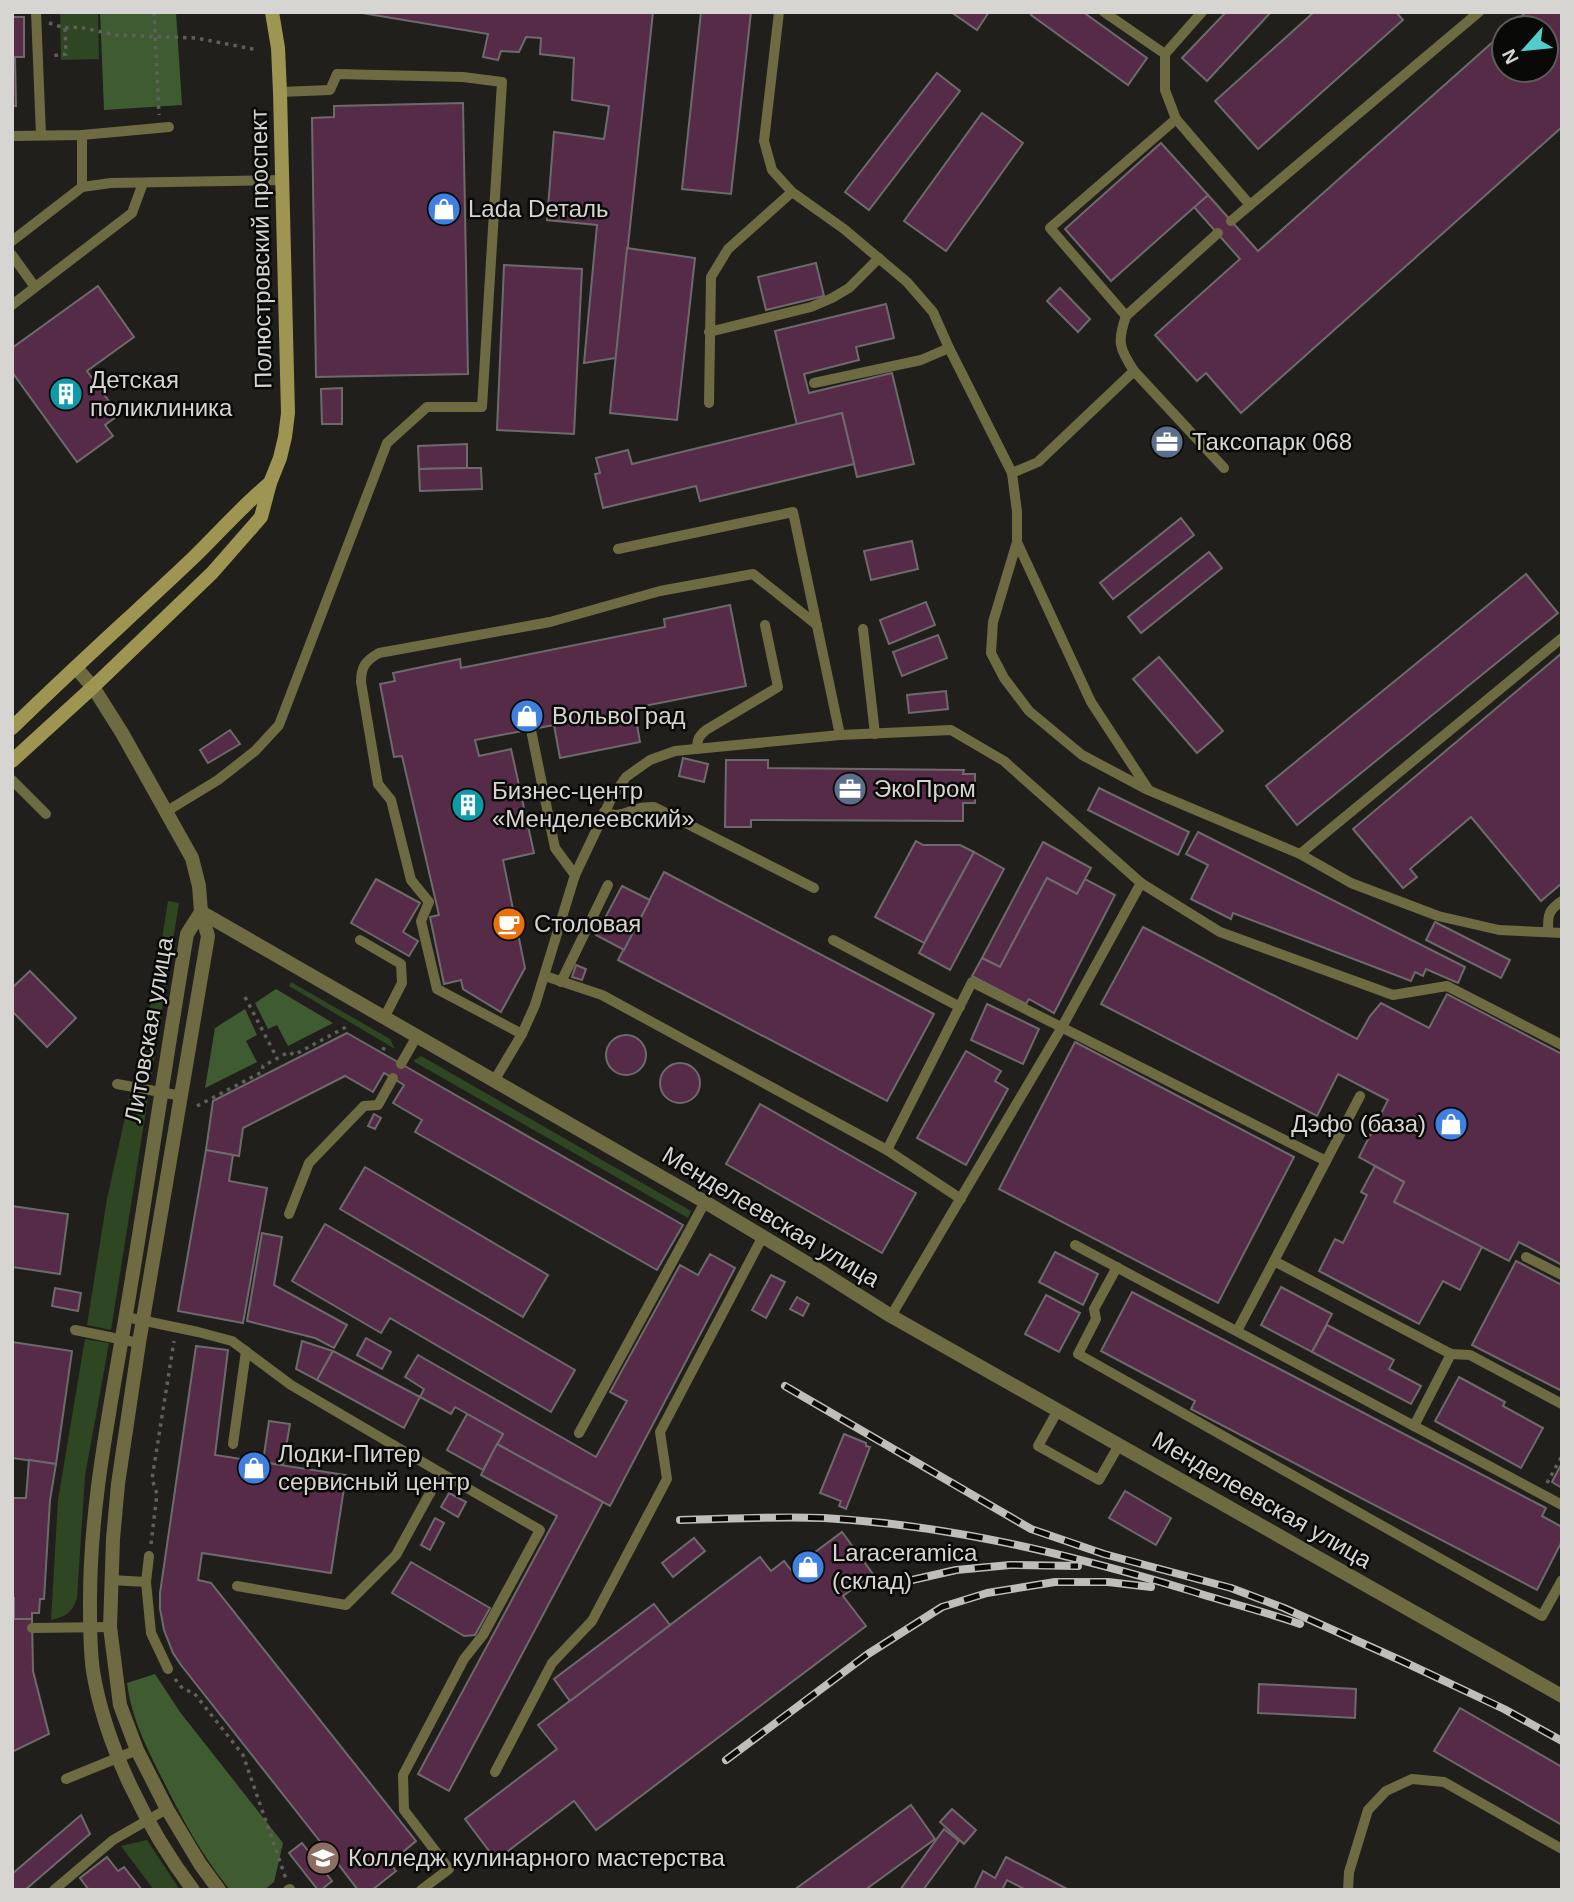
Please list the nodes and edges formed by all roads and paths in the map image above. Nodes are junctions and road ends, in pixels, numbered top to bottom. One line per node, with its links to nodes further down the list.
1 (154, 12): 9 (path)
2 (272, 12): 13 (main road, Полюстровский проспект)
3 (779, 12): 22 (lane)
4 (1104, 12): 11 (lane)
5 (1202, 12): 11 (lane)
6 (1479, 12): 23 (lane)
7 (40, 17): 8 (path); 12 (lane)
8 (65, 28): 9 (path); 12 (path)
9 (155, 36): 10 (path); 15 (path)
10 (258, 50)
11 (1165, 54): 14 (lane)
12 (38, 57): 16 (lane)
13 (280, 92): 19 (main road, Полюстровский проспект); 56 (lane)
14 (1176, 119): 23 (lane); 31 (lane)
15 (165, 127): 17 (lane)
16 (41, 135): 17 (lane); 18 (lane)
17 (82, 135): 21 (lane)
18 (12, 136)
19 (282, 180): 20 (lane); 39 (main road, Полюстровский проспект)
20 (144, 183): 21 (lane); 29 (lane)
21 (82, 187): 26 (lane)
22 (792, 192): 28 (lane); 32 (lane)
23 (1250, 205): 24 (lane)
24 (1231, 221)
25 (1218, 233): 31 (lane)
26 (12, 241)
27 (12, 254): 29 (lane)
28 (879, 258): 32 (lane); 33 (lane)
29 (35, 287): 30 (lane)
30 (12, 304)
31 (1126, 316): 34 (lane)
32 (709, 332): 36 (lane)
33 (948, 348): 35 (lane); 38 (lane)
34 (1134, 371): 37 (lane); 38 (lane)
35 (814, 383)
36 (709, 403)
37 (1224, 468)
38 (1012, 473): 40 (lane)
39 (270, 483): 46 (main road); 47 (main road, Полюстровский проспект)
40 (1017, 542): 55 (lane); 55 (lane)
41 (618, 549): 43 (lane)
42 (765, 625): 52 (lane)
43 (817, 625): 51 (lane); 77 (lane)
44 (863, 629): 50 (lane)
45 (1562, 638): 59 (lane)
46 (76, 668): 47 (street); 48 (main road)
47 (93, 687): 53 (main road, Полюстровский проспект); 56 (street)
48 (12, 728)
49 (531, 730): 60 (lane)
50 (875, 734): 51 (lane); 61 (lane)
51 (840, 735): 52 (lane)
52 (697, 749): 57 (lane)
53 (12, 761)
54 (12, 780): 58 (lane)
55 (1149, 790): 59 (lane)
56 (167, 811): 65 (street)
57 (604, 812): 60 (lane); 63 (lane)
58 (47, 814)
59 (1300, 854): 66 (lane)
60 (575, 875): 70 (lane)
61 (1141, 883): 76 (lane); 79 (lane)
62 (608, 885): 71 (lane)
63 (814, 888)
64 (1562, 901): 66 (lane)
65 (201, 912): 74 (street, Менделеевская улица); 85 (street, Литовская улица); 86 (street, Литовская улица)
66 (1548, 932): 67 (lane)
67 (1562, 933)
68 (360, 940): 74 (lane)
69 (833, 940): 73 (lane)
70 (545, 976): 71 (lane); 77 (lane)
71 (561, 982): 89 (lane)
72 (245, 997): 80 (path)
73 (960, 1007): 76 (lane); 89 (lane)
74 (384, 1018): 78 (street, Менделеевская улица)
75 (345, 1027): 80 (path)
76 (1062, 1027): 90 (lane); 91 (lane)
77 (522, 1034): 83 (lane)
78 (416, 1036): 81 (lane); 83 (street, Менделеевская улица)
79 (1562, 1045)
80 (277, 1059): 88 (path)
81 (401, 1064)
82 (393, 1078): 93 (lane)
83 (494, 1081): 92 (street, Менделеевская улица)
84 (117, 1084): 85 (lane)
85 (160, 1092): 86 (lane); 101 (street, Литовская улица)
86 (182, 1096): 102 (street, Литовская улица)
87 (1360, 1096): 90 (lane)
88 (197, 1106)
89 (887, 1150): 91 (lane)
90 (1326, 1161): 97 (lane)
91 (961, 1199): 100 (lane)
92 (705, 1202): 94 (street, Менделеевская улица); 113 (lane)
93 (289, 1214)
94 (763, 1236): 100 (street, Менделеевская улица); 132 (lane)
95 (1075, 1245): 98 (lane)
96 (1526, 1257): 99 (lane)
97 (1274, 1261): 105 (lane); 109 (lane)
98 (1117, 1267): 105 (lane); 122 (lane)
99 (1562, 1275)
100 (891, 1316): 111 (street, Менделеевская улица)
101 (126, 1317): 102 (lane); 106 (street, Литовская улица)
102 (144, 1321): 103 (lane); 107 (street, Литовская улица)
103 (176, 1327): 108 (lane); 120 (path)
104 (75, 1330): 106 (lane)
105 (1237, 1331): 112 (lane)
106 (122, 1340): 107 (lane); 125 (street, Литовская улица)
107 (139, 1343): 121 (street, Литовская улица)
108 (246, 1351): 114 (lane); 117 (lane)
109 (1451, 1354): 110 (lane); 112 (lane)
110 (1562, 1404)
111 (1058, 1410): 115 (street, Менделеевская улица); 115 (lane)
112 (1414, 1426): 118 (lane)
113 (579, 1433)
114 (233, 1444)
115 (1119, 1445): 129 (street, Менделеевская улица)
116 (1562, 1456): 118 (path)
117 (441, 1473): 124 (lane); 141 (lane)
118 (1541, 1494): 119 (lane)
119 (1562, 1505)
120 (149, 1556): 123 (lane)
121 (111, 1580): 123 (lane); 126 (street, Литовская улица)
122 (1562, 1580)
123 (146, 1582): 128 (lane)
124 (237, 1586)
125 (90, 1627): 126 (lane); 127 (lane); 131 (street, Литовская улица)
126 (110, 1627): 130 (street, Литовская улица)
127 (32, 1628)
128 (168, 1669): 137 (path)
129 (1562, 1696)
130 (137, 1750): 131 (lane); 134 (street, Литовская улица)
131 (118, 1758): 133 (lane); 135 (street, Литовская улица)
132 (495, 1772)
133 (66, 1779)
134 (167, 1809): 135 (lane); 140 (street, Литовская улица)
135 (148, 1819): 138 (lane); 139 (street, Литовская улица)
136 (1562, 1849): 142 (lane)
137 (289, 1889)
138 (54, 1890)
139 (193, 1890)
140 (219, 1890)
141 (421, 1890)
142 (1348, 1890)

